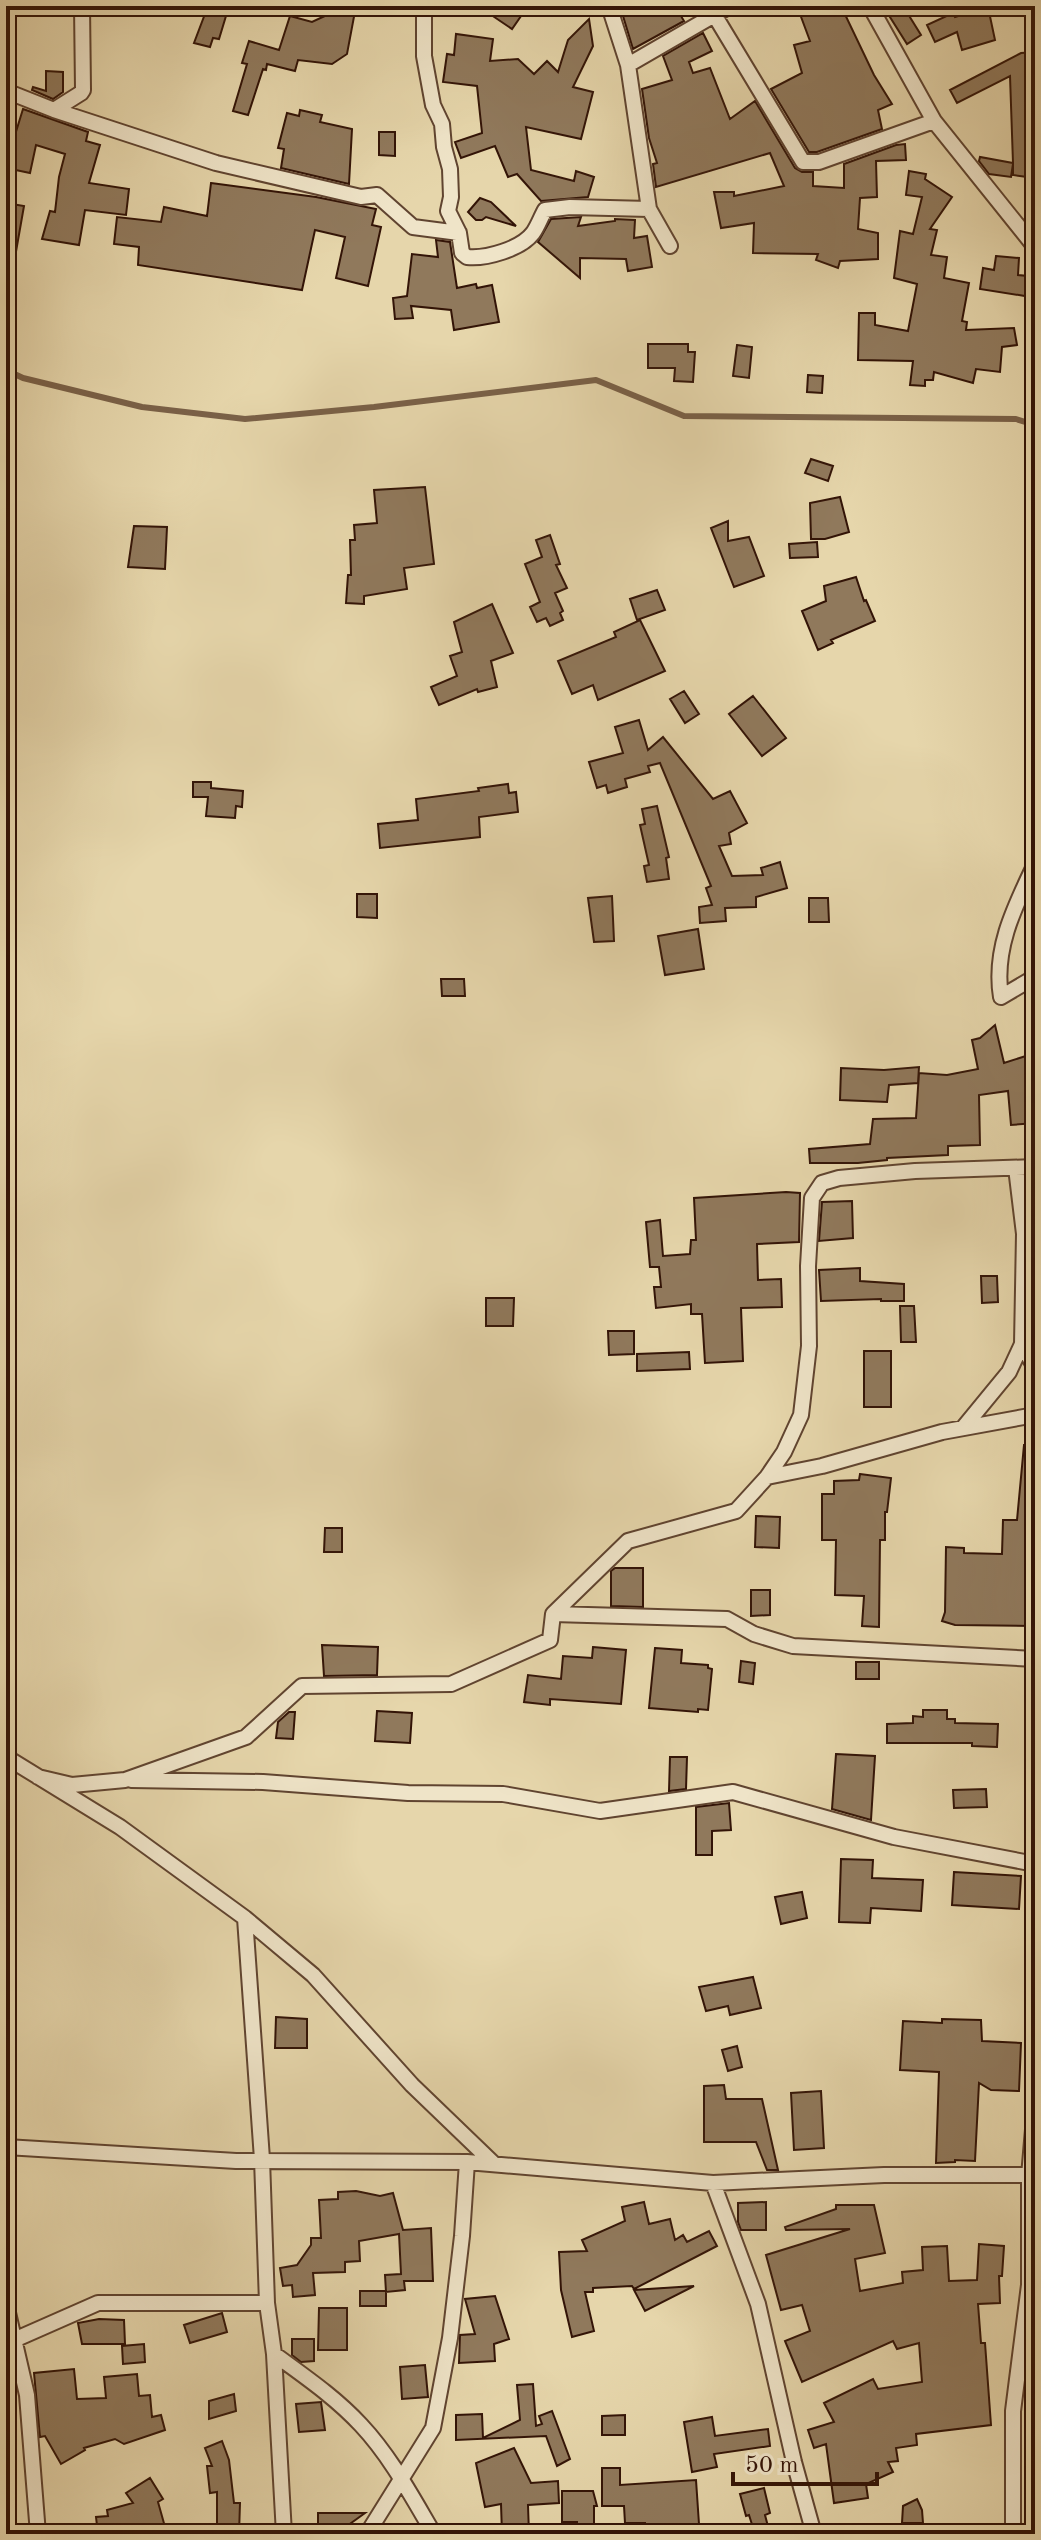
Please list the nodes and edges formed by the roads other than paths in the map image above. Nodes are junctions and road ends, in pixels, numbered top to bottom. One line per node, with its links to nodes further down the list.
1 (82, 6): 9 (street)
2 (424, 6): 13 (street)
3 (609, 6): 7 (street)
4 (730, 6): 6 (street)
5 (870, 6): 10 (street)
6 (711, 11): 7 (street); 10 (street)
7 (628, 65): 12 (street)
8 (6, 91): 9 (street)
9 (54, 110): 13 (street)
10 (934, 121): 14 (street)
11 (1035, 194): 14 (street)
12 (649, 209): 13 (street); 15 (street)
13 (459, 233)
14 (1033, 244)
15 (670, 246)
16 (1035, 864): 17 (street)
17 (1035, 977)
18 (1035, 1167): 19 (street)
19 (1016, 1168): 20 (street); 24 (street)
20 (1022, 1344): 21 (street); 23 (street)
21 (1035, 1368)
22 (1035, 1415): 23 (street)
23 (963, 1428): 24 (street)
24 (767, 1477): 25 (street)
25 (553, 1614): 26 (street); 29 (street)
26 (1035, 1659)
27 (6, 1757): 28 (street)
28 (38, 1777): 29 (street); 31 (street)
29 (125, 1780): 30 (street)
30 (1035, 1864)
31 (245, 1918): 34 (street); 36 (street)
32 (1035, 2106): 37 (street)
33 (6, 2147): 34 (street)
34 (262, 2159): 35 (street); 39 (street)
35 (467, 2162): 36 (street); 43 (street)
36 (493, 2163): 38 (street)
37 (1032, 2175): 38 (street); 49 (street)
38 (713, 2183): 48 (street)
39 (267, 2303): 41 (street); 42 (street)
40 (6, 2304): 41 (street)
41 (10, 2339): 44 (street)
42 (274, 2354): 43 (street); 45 (street)
43 (402, 2480): 46 (street); 47 (street)
44 (38, 2534)
45 (284, 2534)
46 (367, 2534)
47 (434, 2534)
48 (814, 2534)
49 (1013, 2534)

